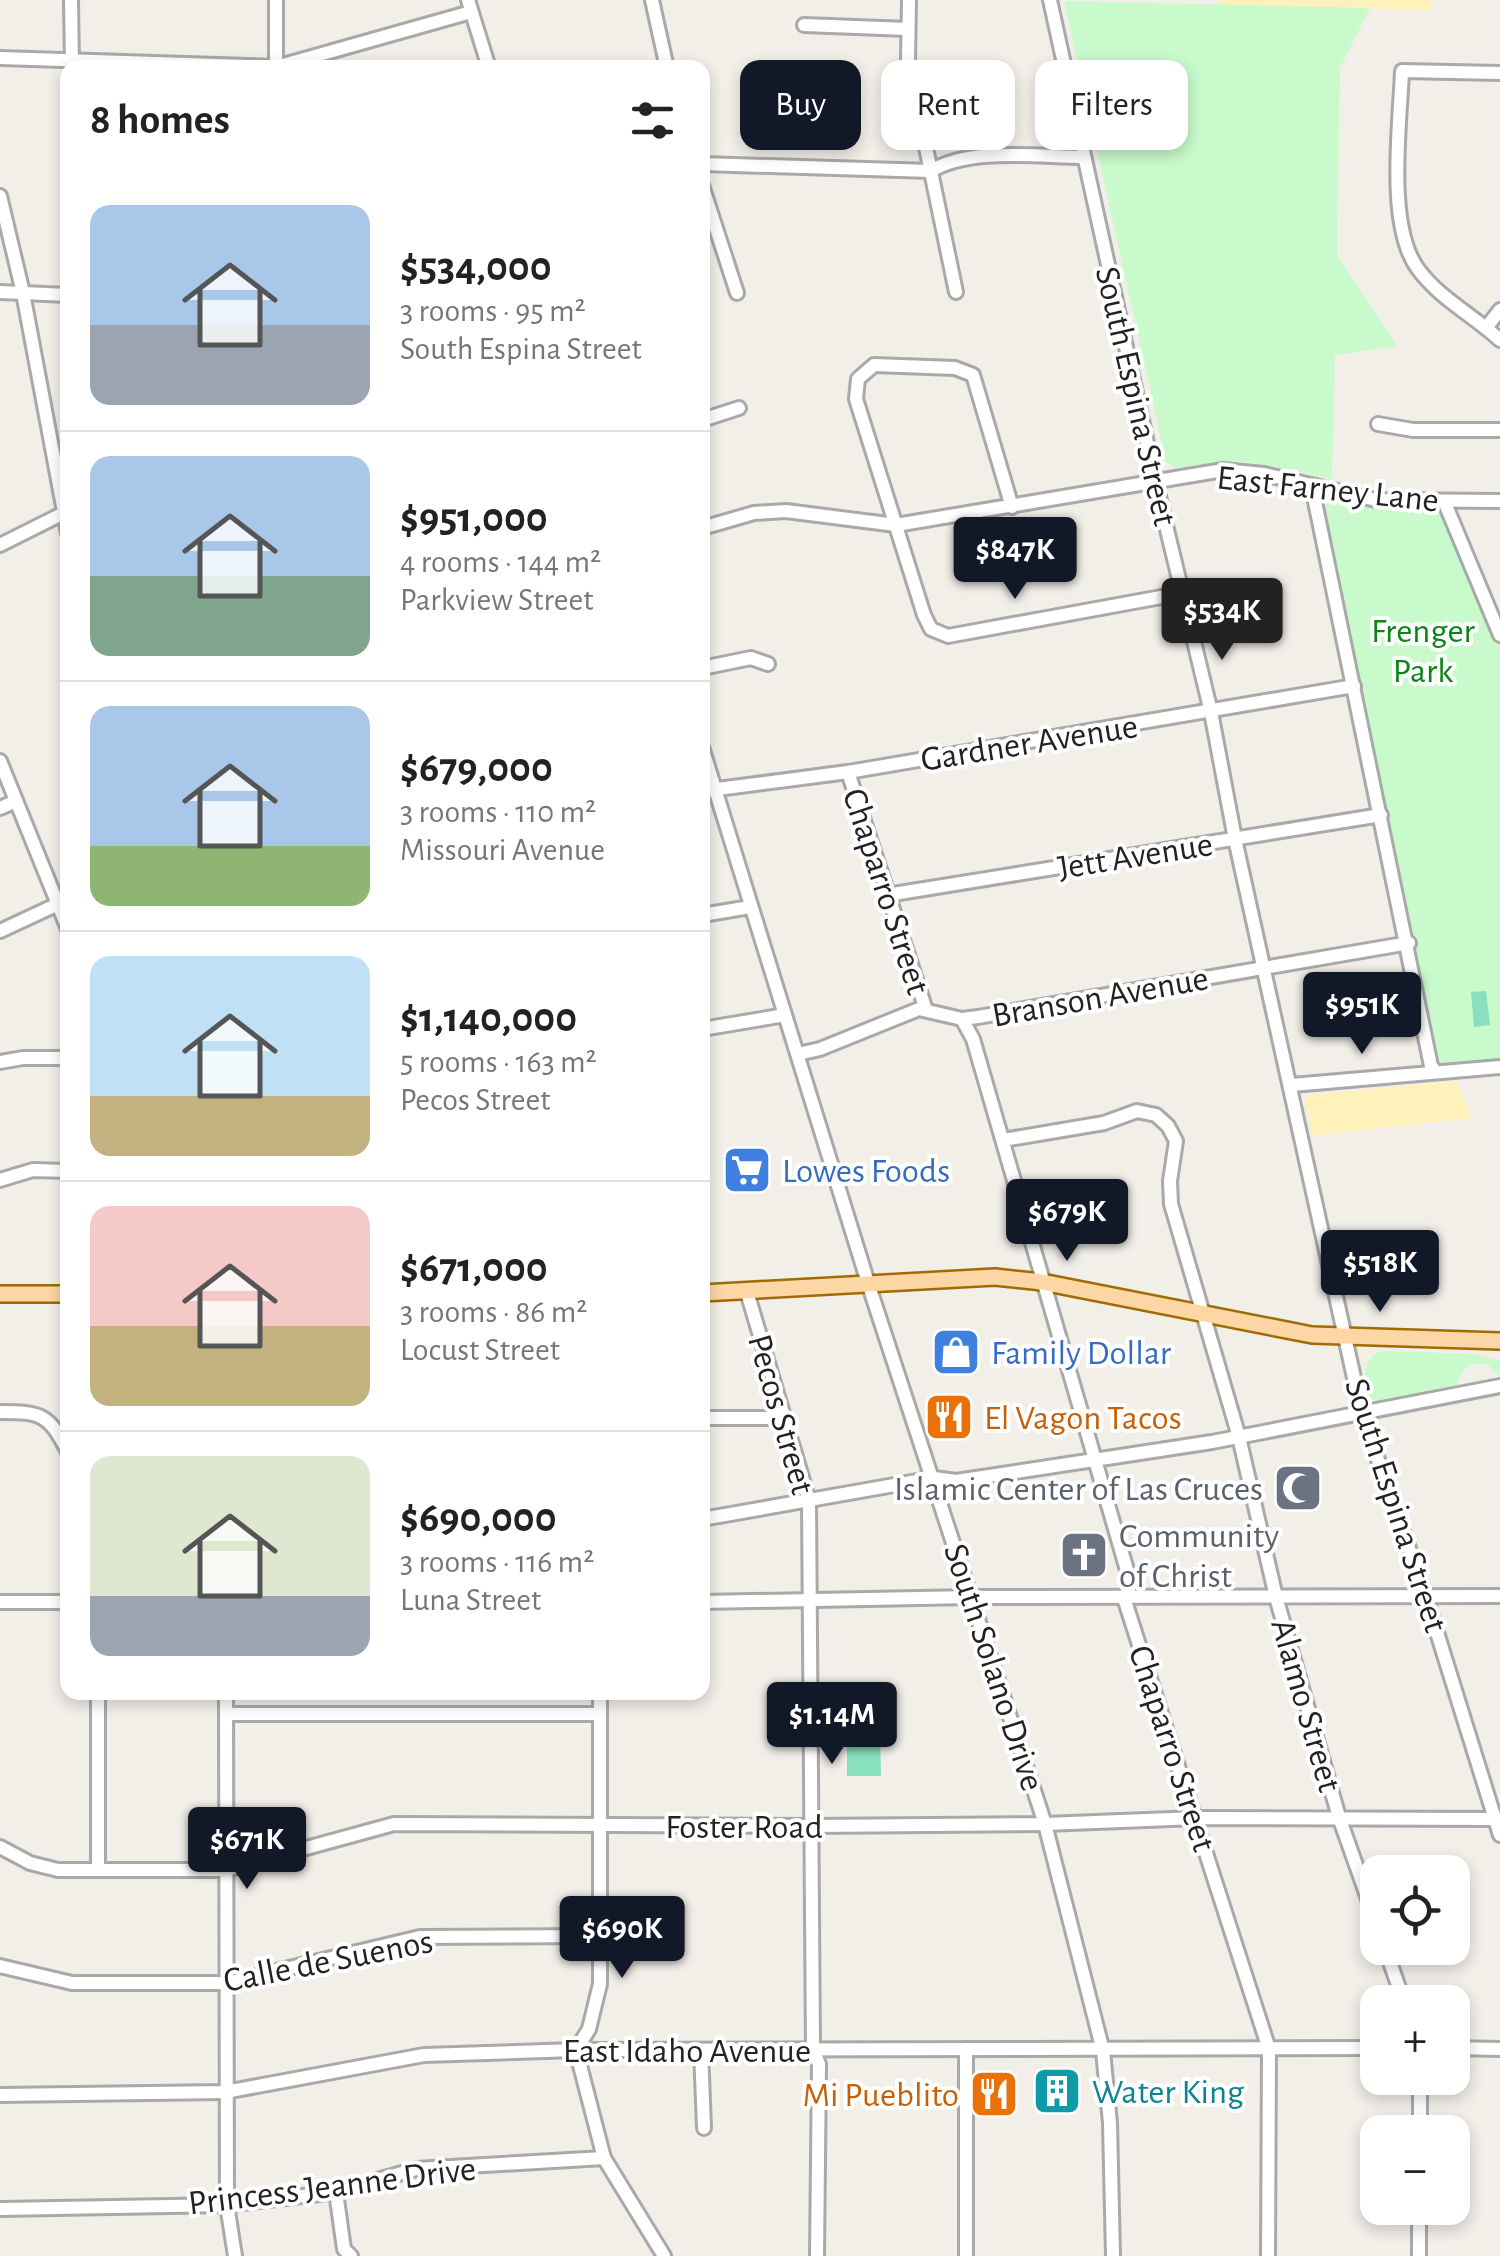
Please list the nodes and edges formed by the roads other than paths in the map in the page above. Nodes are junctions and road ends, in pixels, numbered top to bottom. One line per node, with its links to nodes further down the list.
1 (71, 0): 10 (street)
2 (276, 0): 11 (street)
3 (652, 0): 14 (street)
4 (909, 0): 8 (street)
5 (1050, 0): 17 (street, South Espina Street)
6 (469, 6): 12 (street); 13 (street)
7 (804, 24): 8 (street)
8 (908, 29): 19 (street)
9 (0, 58): 15 (street)
10 (71, 60)
11 (276, 60)
12 (298, 60)
13 (486, 60)
14 (666, 60)
15 (60, 62)
16 (1500, 72): 28 (street)
17 (1084, 157): 19 (street); 34 (street, South Espina Street)
18 (710, 164): 19 (street)
19 (931, 171): 23 (street)
20 (0, 196): 25 (street)
21 (710, 210): 24 (street)
22 (0, 292): 25 (street)
23 (956, 292)
24 (737, 293)
25 (22, 294): 26 (street); 36 (street)
26 (60, 295)
27 (1500, 310): 28 (street)
28 (1486, 328): 29 (street)
29 (1500, 340)
30 (740, 408): 31 (street)
31 (710, 417)
32 (1378, 424): 33 (street)
33 (1500, 430)
34 (1156, 484): 35 (street, East Farney Lane); 39 (street, East Farney Lane); 44 (street, South Espina Street)
35 (1312, 486): 37 (street, East Farney Lane); 48 (street)
36 (60, 487)
37 (1444, 501): 38 (street, East Farney Lane); 45 (street)
38 (1500, 501)
39 (1012, 508): 42 (street, East Farney Lane); 42 (street)
40 (60, 515): 43 (street)
41 (710, 526): 42 (street, East Farney Lane)
42 (896, 526): 44 (street)
43 (0, 546)
44 (1183, 593): 49 (street, South Espina Street)
45 (1500, 635)
46 (768, 664): 47 (street)
47 (710, 666)
48 (1354, 686): 49 (street, Gardner Avenue); 55 (street)
49 (1211, 712): 51 (street, Gardner Avenue); 56 (street, South Espina Street)
50 (0, 761): 53 (street)
51 (848, 772): 52 (street, Gardner Avenue); 57 (street, Chaparro Street)
52 (710, 790): 59 (street, South Solano Drive)
53 (16, 801): 54 (street); 58 (street)
54 (0, 808)
55 (1382, 815): 56 (street, Jett Avenue); 63 (street)
56 (1235, 840): 57 (street, Jett Avenue); 64 (street, South Espina Street)
57 (888, 895): 65 (street, Chaparro Street)
58 (58, 904): 60 (street); 62 (street)
59 (750, 907): 61 (street); 66 (street, South Solano Drive)
60 (60, 909)
61 (710, 914)
62 (0, 931)
63 (1408, 943): 64 (street, Branson Avenue); 73 (street)
64 (1264, 967): 67 (street, Branson Avenue); 74 (street, South Espina Street)
65 (926, 1010): 67 (street, Branson Avenue); 69 (street)
66 (785, 1015): 68 (street); 69 (street, South Solano Drive)
67 (962, 1019): 75 (street, Chaparro Street)
68 (710, 1028)
69 (798, 1054): 79 (street, South Solano Drive)
70 (60, 1058): 71 (street)
71 (0, 1062)
72 (1500, 1068): 73 (street)
73 (1436, 1072): 74 (street)
74 (1292, 1085): 85 (street, South Espina Street)
75 (1003, 1140): 78 (street, Chaparro Street); 84 (street, Alamo Street)
76 (60, 1171): 77 (street)
77 (0, 1180)
78 (1042, 1282): 79 (main road); 84 (main road); 94 (street, Chaparro Street)
79 (869, 1286): 80 (main road); 95 (street, South Solano Drive)
80 (747, 1292): 81 (main road); 91 (street, Pecos Street)
81 (710, 1293)
82 (0, 1294): 83 (main road)
83 (60, 1294)
84 (1203, 1315): 85 (main road); 93 (street, Alamo Street)
85 (1347, 1337): 86 (main road); 89 (street, South Espina Street)
86 (1500, 1341)
87 (1500, 1386): 89 (street)
88 (0, 1412): 92 (street)
89 (1362, 1414): 93 (street); 98 (street, South Espina Street)
90 (710, 1418): 91 (street)
91 (782, 1418): 96 (street, Pecos Street)
92 (60, 1437)
93 (1238, 1438): 94 (street); 101 (street, Alamo Street)
94 (1096, 1459): 95 (street); 102 (street, Chaparro Street)
95 (934, 1478): 96 (street); 100 (street, South Solano Drive)
96 (809, 1501): 97 (street); 106 (street, Pecos Street)
97 (710, 1517)
98 (1426, 1596): 99 (street); 101 (street); 114 (street, South Espina Street)
99 (1500, 1596)
100 (972, 1597): 102 (street); 106 (street); 115 (street, South Solano Drive)
101 (1276, 1597): 102 (street); 113 (street, Alamo Street)
102 (1124, 1598): 112 (street, Chaparro Street)
103 (0, 1602): 104 (street)
104 (60, 1602)
105 (710, 1602): 106 (street)
106 (809, 1602): 117 (street, Pecos Street)
107 (98, 1700): 120 (street)
108 (226, 1700): 110 (street)
109 (600, 1700): 111 (street)
110 (226, 1714): 111 (street); 121 (street)
111 (600, 1714): 116 (street)
112 (1197, 1818): 113 (street, Foster Road); 115 (street, Foster Road); 131 (street, Chaparro Street)
113 (1339, 1818): 114 (street, Foster Road); 122 (street, Alamo Street)
114 (1497, 1819): 118 (street, South Espina Street)
115 (1045, 1824): 117 (street, Foster Road); 134 (street, South Solano Drive)
116 (599, 1826): 117 (street, Foster Road); 121 (street, Foster Road); 123 (street)
117 (812, 1826): 129 (street, Pecos Street)
118 (1500, 1835)
119 (0, 1846): 120 (street, Foster Road)
120 (98, 1870): 121 (street, Foster Road)
121 (226, 1870): 125 (street)
122 (1360, 1877)
123 (599, 1936): 125 (street, Calle de Suenos); 132 (street)
124 (0, 1966): 125 (street, Calle de Suenos)
125 (226, 1983): 135 (street)
126 (1360, 2048): 131 (street, East Idaho Avenue)
127 (1470, 2048): 128 (street)
128 (1500, 2048)
129 (813, 2049): 130 (street, East Idaho Avenue); 133 (street, East Idaho Avenue); 146 (street, Pecos Street)
130 (966, 2049): 134 (street, East Idaho Avenue); 147 (street)
131 (1269, 2049): 134 (street, East Idaho Avenue); 149 (street, Chaparro Street)
132 (576, 2050): 133 (street, East Idaho Avenue); 135 (street, East Idaho Avenue); 138 (street)
133 (701, 2050): 137 (street)
134 (1104, 2051): 148 (street, South Solano Drive)
135 (226, 2092): 136 (street, East Idaho Avenue); 140 (street)
136 (0, 2095)
137 (704, 2128)
138 (604, 2158): 139 (street, Princess Jeanne Drive); 145 (street)
139 (336, 2192): 140 (street, Princess Jeanne Drive); 144 (street)
140 (227, 2205): 141 (street, Princess Jeanne Drive); 143 (street)
141 (0, 2209)
142 (1420, 2225): 150 (street)
143 (235, 2256)
144 (351, 2256)
145 (664, 2256)
146 (818, 2256)
147 (966, 2256)
148 (1113, 2256)
149 (1268, 2256)
150 (1419, 2256)

